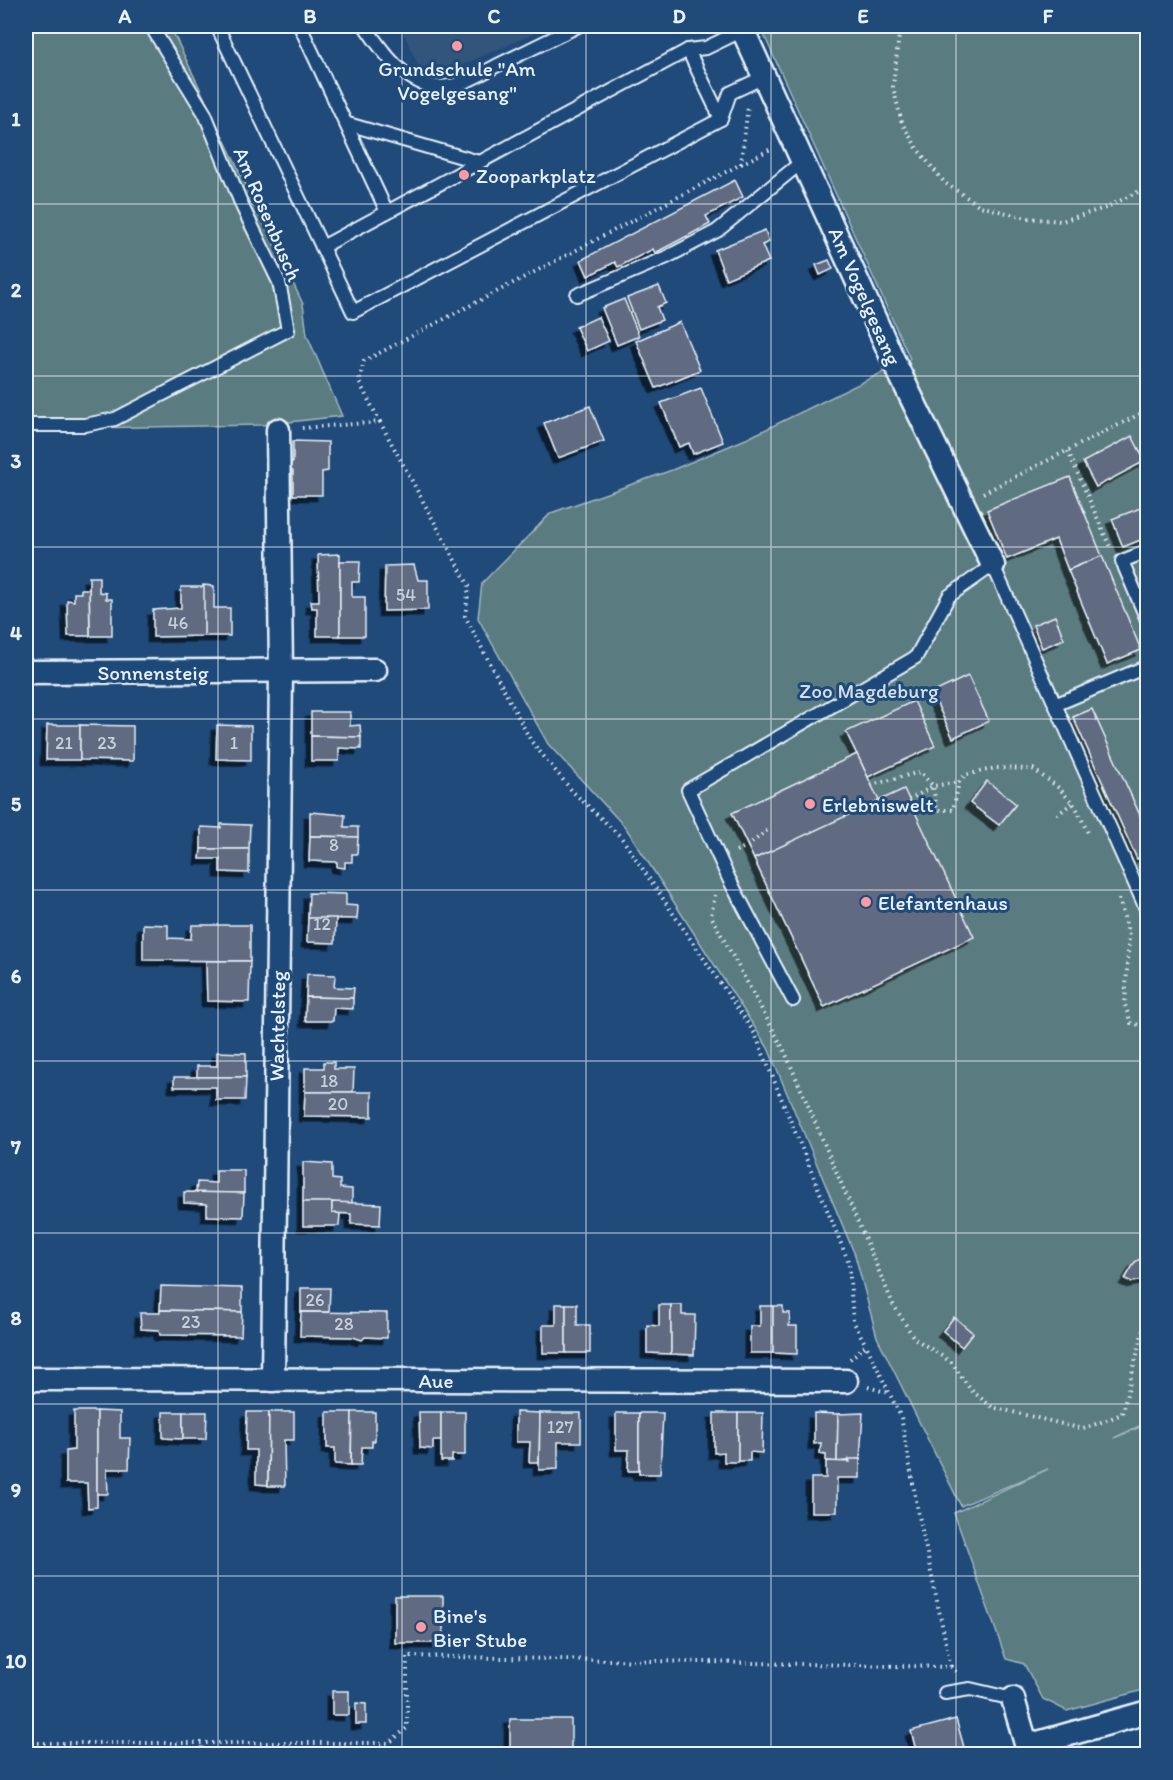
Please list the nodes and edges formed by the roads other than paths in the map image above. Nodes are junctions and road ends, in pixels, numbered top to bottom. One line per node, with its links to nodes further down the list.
1 (151, 26): 16 (lane, Am Rosenbusch)
2 (217, 26): 14 (lane)
3 (300, 26): 10 (lane)
4 (365, 26): 5 (lane)
5 (578, 26)
6 (742, 28): 7 (lane); 8 (street, Am Vogelgesang)
7 (688, 50): 9 (lane); 12 (lane)
8 (764, 77): 9 (lane); 11 (street, Am Vogelgesang)
9 (722, 119): 14 (lane)
10 (348, 124): 12 (lane); 13 (lane)
11 (803, 161): 15 (lane); 19 (street, Am Vogelgesang)
12 (479, 162): 13 (lane)
13 (387, 212): 14 (lane)
14 (322, 247)
15 (577, 295)
16 (26, 425)
17 (278, 430): 24 (street)
18 (1148, 550): 20 (lane)
19 (993, 565): 25 (lane); 27 (lane)
20 (1148, 622)
21 (1148, 666): 25 (lane)
22 (375, 670): 24 (street, Sonnensteig)
23 (26, 672): 24 (street, Sonnensteig)
24 (281, 672): 29 (street, Wachtelsteg)
25 (1057, 704): 26 (lane)
26 (1148, 913)
27 (793, 1000)
28 (26, 1379): 29 (street, Aue)
29 (273, 1380): 30 (street, Aue)
30 (846, 1381)
31 (945, 1693): 32 (lane)
32 (1013, 1699): 34 (street)
33 (1148, 1712): 34 (street)
34 (1028, 1750)

